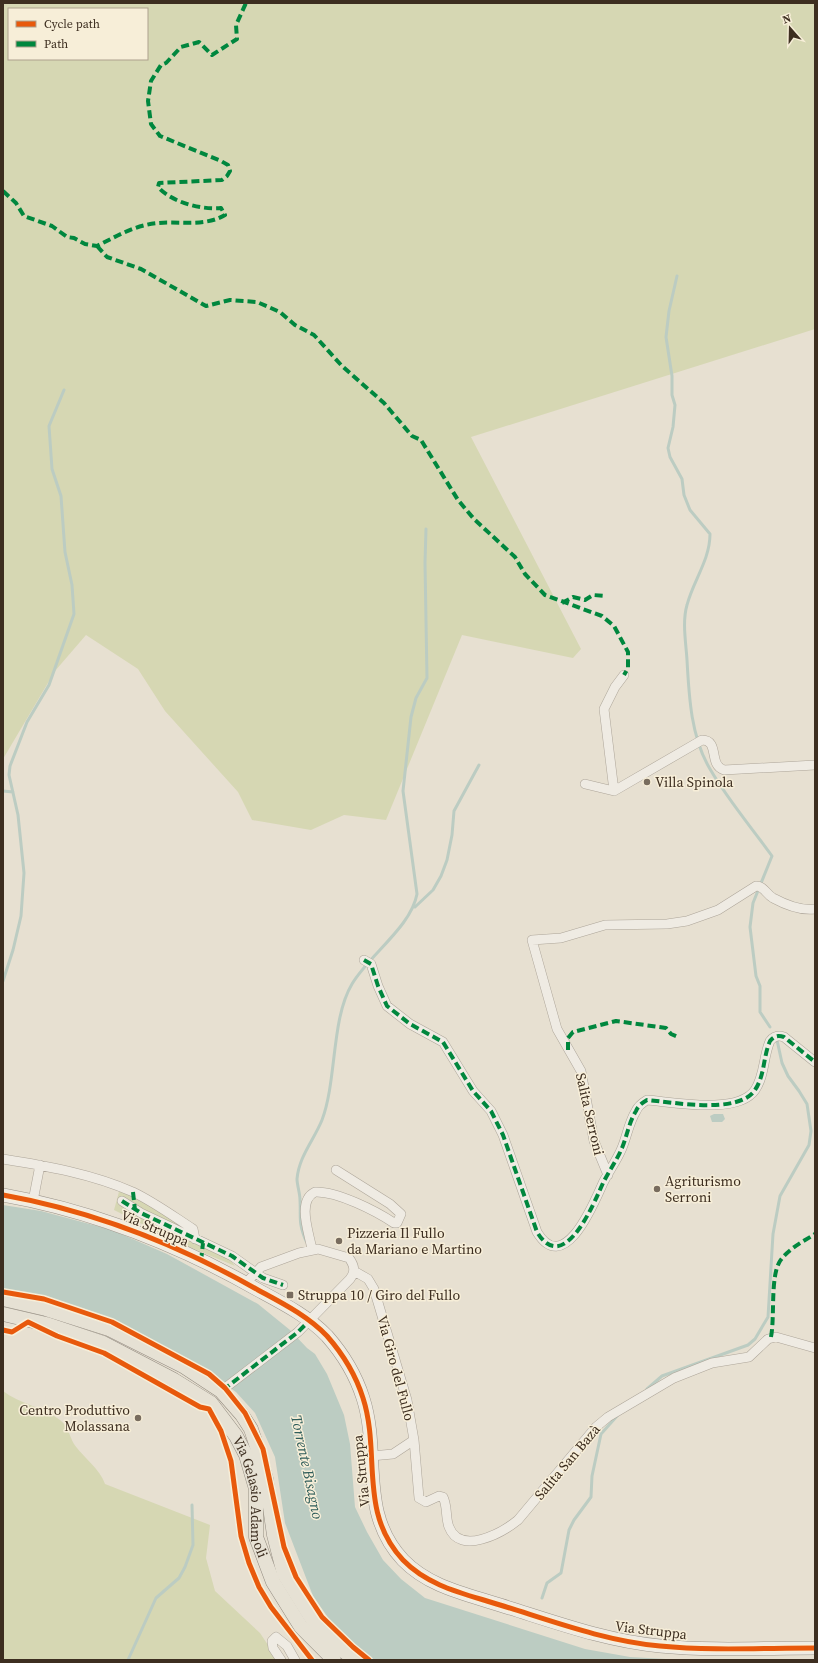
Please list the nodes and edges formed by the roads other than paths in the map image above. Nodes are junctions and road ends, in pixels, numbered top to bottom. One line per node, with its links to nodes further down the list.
1 (624, 675): 4 (street)
2 (815, 765): 4 (street)
3 (585, 784): 4 (street)
4 (614, 791)
5 (815, 909): 11 (street, Salita Serroni)
6 (368, 962): 11 (street)
7 (815, 1062): 11 (street)
8 (3, 1159): 9 (street)
9 (40, 1165): 12 (street); 14 (street)
10 (336, 1170): 18 (street)
11 (608, 1175)
12 (133, 1192): 16 (street, Via Struppa); 17 (street, Via Struppa)
13 (3, 1196): 14 (main road, Via Struppa)
14 (33, 1201): 19 (main road, Via Struppa)
15 (122, 1202): 16 (street, Via Struppa)
16 (135, 1210): 17 (street, Via Struppa)
17 (199, 1241): 19 (street, Via Struppa); 21 (street, Via Struppa)
18 (312, 1250): 20 (street); 21 (street)
19 (201, 1261): 21 (main road, Via Struppa)
20 (354, 1270): 25 (street); 28 (street, Via Giro del Fullo)
21 (250, 1278): 22 (street, Via Struppa); 25 (main road, Via Struppa)
22 (283, 1285)
23 (3, 1299): 27 (main road, Via Gelasio Adamoli)
24 (3, 1314): 34 (main road, Via Gelasio Adamoli)
25 (309, 1321): 27 (street); 29 (main road, Via Struppa)
26 (815, 1348): 30 (street, Salita San Bazà)
27 (223, 1390): 35 (main road, Via Gelasio Adamoli)
28 (414, 1440): 29 (street, Via Giro del Fullo); 30 (street, Via Giro del Fullo)
29 (371, 1456): 31 (main road, Via Struppa)
30 (419, 1494)
31 (815, 1648)
32 (281, 1660): 33 (street)
33 (296, 1660)
34 (334, 1660)
35 (356, 1660)

